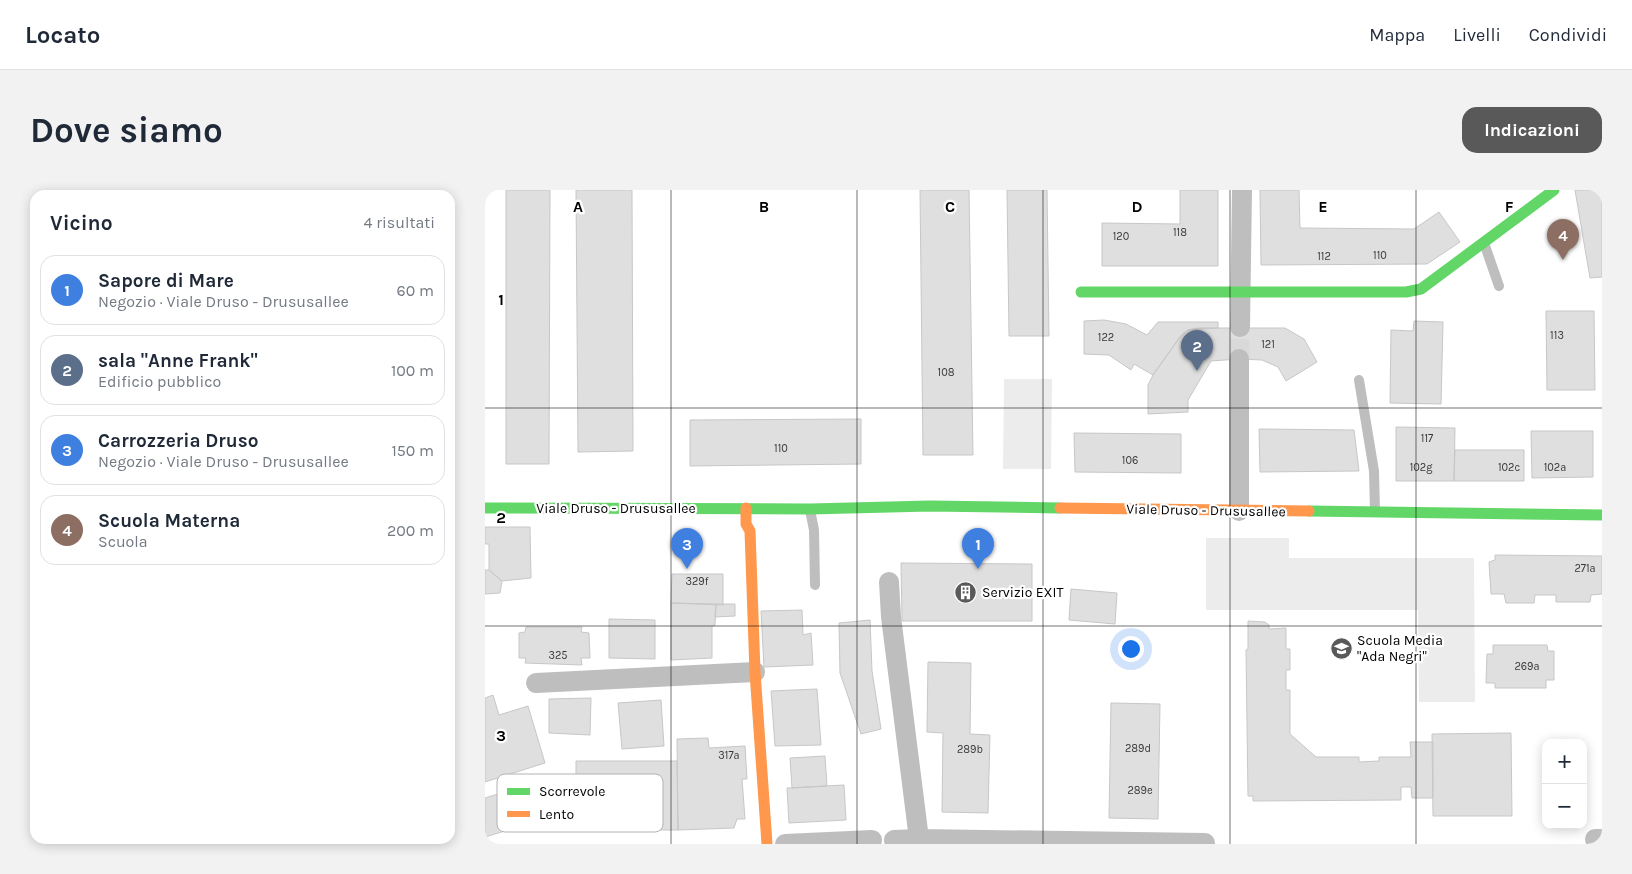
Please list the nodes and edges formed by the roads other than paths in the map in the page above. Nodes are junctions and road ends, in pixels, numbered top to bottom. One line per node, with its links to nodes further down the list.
1 (1242, 190): 6 (street)
2 (1554, 190): 3 (main road)
3 (1484, 242): 4 (lane); 6 (main road)
4 (1499, 286)
5 (1081, 292): 6 (main road)
6 (1240, 293): 7 (street)
7 (1240, 327)
8 (1239, 359): 13 (street)
9 (1359, 380): 14 (lane)
10 (485, 508): 11 (main road, Viale Druso - Drususallee)
11 (746, 508): 12 (main road, Viale Druso - Drususallee); 18 (main road)
12 (810, 509): 13 (main road, Viale Druso - Drususallee); 17 (lane)
13 (1239, 511): 14 (main road, Viale Druso - Drususallee)
14 (1375, 512): 15 (main road, Viale Druso - Drususallee)
15 (1602, 515)
16 (889, 582): 20 (street)
17 (815, 586)
18 (755, 672): 19 (street); 23 (main road)
19 (537, 683)
20 (919, 839): 22 (street); 25 (street)
21 (872, 840): 24 (street)
22 (1205, 843)
23 (767, 844)
24 (785, 844)
25 (895, 844)

